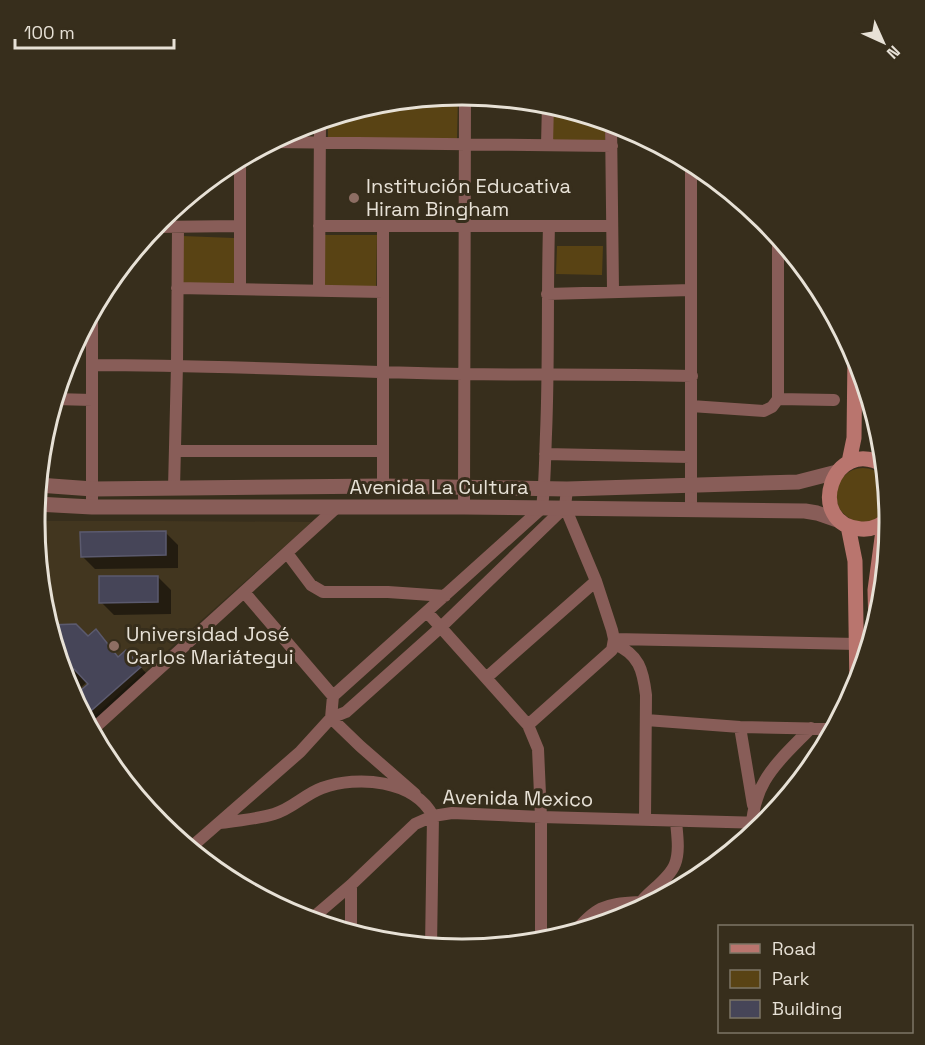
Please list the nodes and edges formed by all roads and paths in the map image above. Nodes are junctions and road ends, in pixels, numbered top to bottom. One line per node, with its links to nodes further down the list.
1 (465, 105): 7 (street)
2 (548, 114): 8 (street)
3 (320, 130): 6 (street)
4 (611, 133): 9 (street)
5 (292, 142): 6 (street)
6 (320, 142): 7 (street); 13 (street)
7 (464, 143): 8 (street); 15 (street)
8 (547, 145): 9 (street)
9 (612, 146): 17 (street)
10 (240, 170): 12 (street)
11 (693, 174): 25 (street)
12 (240, 226): 19 (street); 22 (street)
13 (319, 226): 14 (street); 23 (street)
14 (383, 226): 15 (street); 26 (street)
15 (465, 226): 16 (street); 33 (street)
16 (549, 226): 17 (street); 27 (street)
17 (612, 226): 24 (street)
18 (167, 227): 19 (street)
19 (178, 227): 21 (street)
20 (778, 249): 37 (street)
21 (177, 288): 22 (street); 30 (street)
22 (240, 289): 23 (street)
23 (319, 290): 26 (street)
24 (614, 290): 25 (street); 27 (street)
25 (691, 290): 34 (street)
26 (383, 292): 31 (street)
27 (547, 294): 32 (street)
28 (92, 330): 29 (street)
29 (93, 365): 30 (street); 38 (street)
30 (177, 365): 31 (street); 41 (street)
31 (382, 372): 33 (street); 42 (street)
32 (549, 373): 33 (street); 34 (street); 43 (street)
33 (464, 374): 51 (street)
34 (692, 376): 40 (street)
35 (855, 380): 45 (main road)
36 (64, 399): 38 (street)
37 (778, 399): 39 (street); 40 (street)
38 (92, 400): 54 (street)
39 (834, 400)
40 (691, 406): 44 (street)
41 (175, 451): 42 (street); 52 (street)
42 (383, 451): 49 (street)
43 (546, 454): 44 (street); 53 (street)
44 (690, 457): 50 (street)
45 (849, 462): 46 (main road); 47 (main road)
46 (875, 462)
47 (837, 472): 50 (street, Avenida La Cultura); 63 (main road)
48 (47, 485): 54 (street, Avenida La Cultura)
49 (383, 486): 51 (street, Avenida La Cultura); 52 (street, Avenida La Cultura)
50 (690, 486): 55 (street, Avenida La Cultura); 62 (street)
51 (465, 487): 53 (street, Avenida La Cultura); 58 (street)
52 (174, 488): 54 (street, Avenida La Cultura)
53 (545, 488): 55 (street, Avenida La Cultura); 61 (street)
54 (93, 489): 57 (street)
55 (567, 489): 59 (street)
56 (46, 505): 57 (street, Avenida La Cultura)
57 (92, 507): 60 (street, Avenida La Cultura)
58 (464, 507): 60 (street, Avenida La Cultura); 61 (street, Avenida La Cultura)
59 (565, 507): 61 (street, Avenida La Cultura); 62 (street, Avenida La Cultura); 66 (street); 70 (street)
60 (336, 508): 65 (street)
61 (542, 508): 68 (street)
62 (691, 511): 63 (street, Avenida La Cultura)
63 (844, 523): 64 (main road); 72 (main road)
64 (880, 523)
65 (287, 553): 67 (street); 68 (street)
66 (596, 581): 71 (street); 74 (street)
67 (244, 592): 75 (street); 78 (street)
68 (445, 596): 69 (street)
69 (427, 612): 70 (street); 75 (street)
70 (441, 627): 74 (street); 76 (street)
71 (614, 641): 72 (street); 77 (street); 79 (street)
72 (857, 644): 73 (main road)
73 (857, 660)
74 (486, 678): 79 (street)
75 (333, 696): 76 (street)
76 (331, 718): 83 (street); 89 (street)
77 (646, 720): 80 (street); 87 (street)
78 (98, 725)
79 (528, 725): 86 (street)
80 (740, 727): 81 (street); 84 (street)
81 (811, 728): 82 (street); 84 (street)
82 (825, 729)
83 (415, 794): 85 (street); 89 (street)
84 (753, 806): 90 (street)
85 (434, 816): 86 (street, Avenida Mexico); 92 (street, Avenida Mexico); 99 (street)
86 (541, 817): 87 (street, Avenida Mexico); 98 (street)
87 (645, 820): 88 (street, Avenida Mexico)
88 (676, 821): 90 (street, Avenida Mexico); 93 (street)
89 (220, 823): 91 (street)
90 (751, 823)
91 (196, 843)
92 (351, 885): 95 (street, Avenida Mexico); 97 (street)
93 (649, 896)
94 (628, 905): 96 (street)
95 (317, 914)
96 (585, 922)
97 (351, 925)
98 (541, 932)
99 (431, 939)

